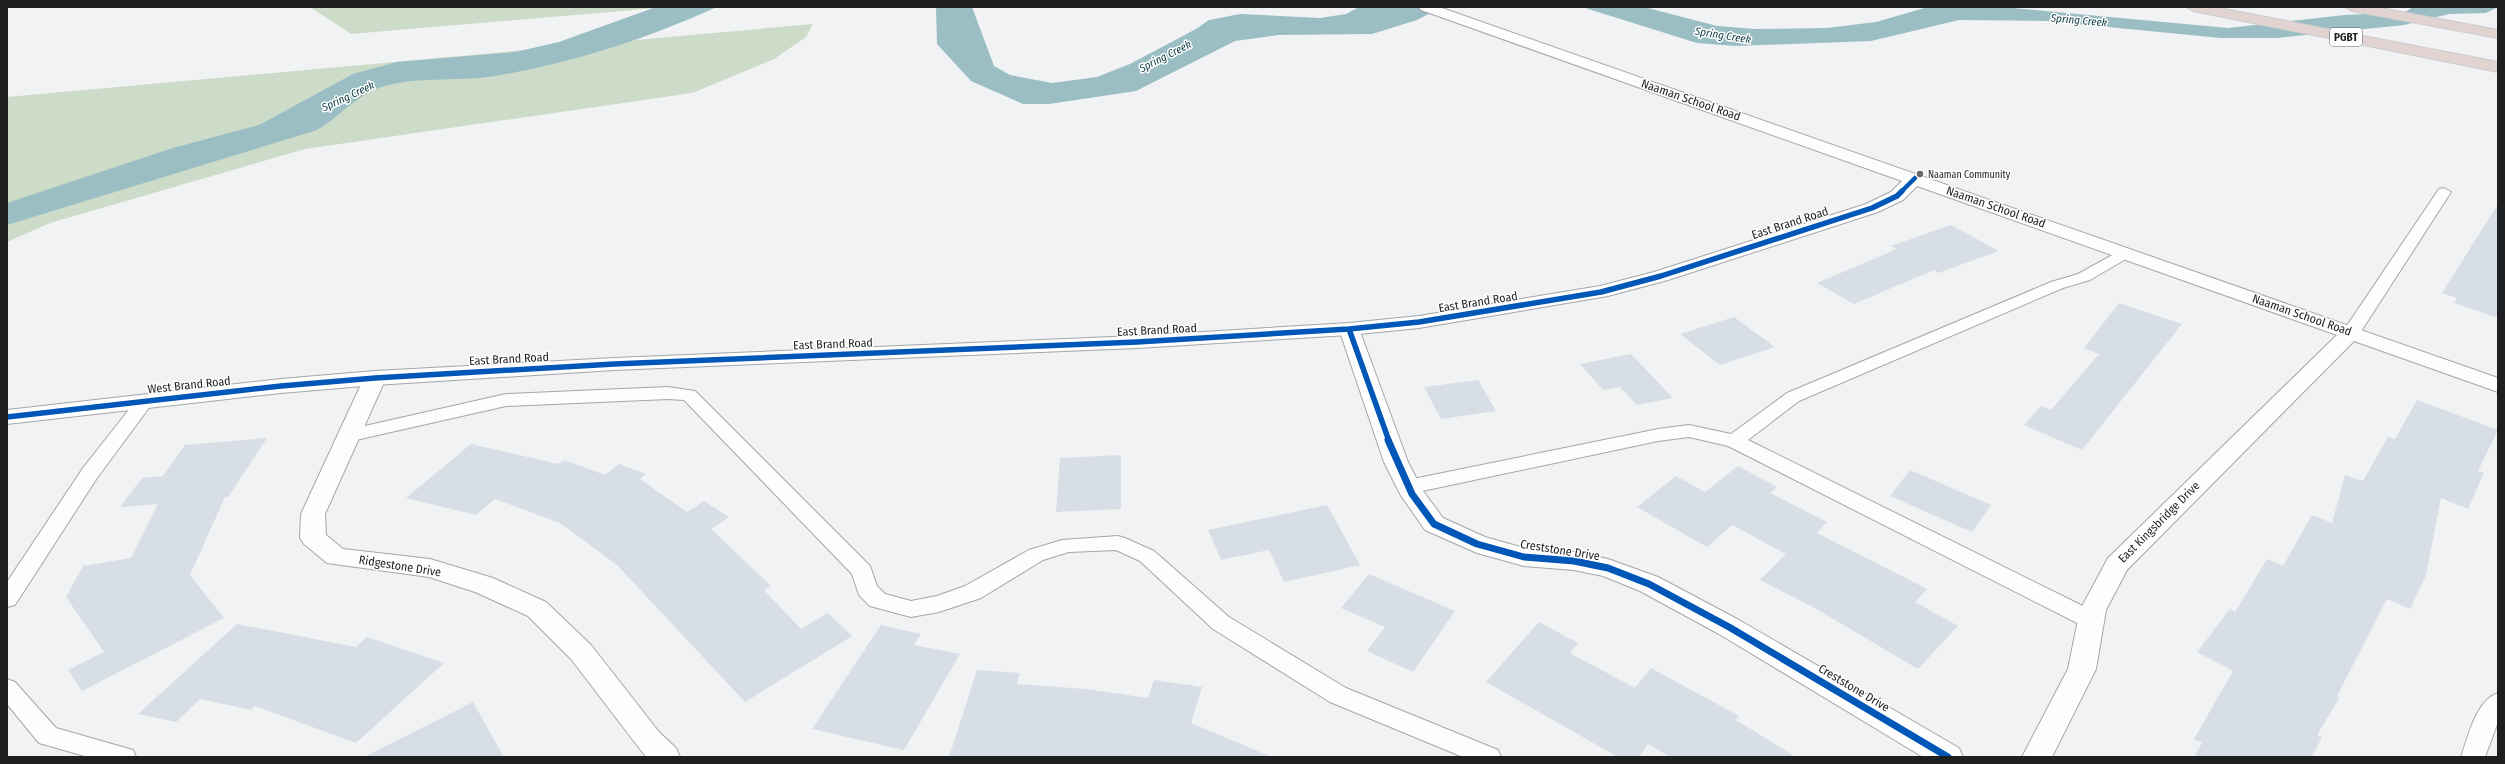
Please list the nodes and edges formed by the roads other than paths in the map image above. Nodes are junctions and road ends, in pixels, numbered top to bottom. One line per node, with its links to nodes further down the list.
1 (1426, 7): 8 (street, Naaman School Road)
2 (2193, 7): 7 (highway, PGBT)
3 (2352, 7): 5 (highway)
4 (2375, 7): 5 (highway)
5 (2417, 19): 6 (highway)
6 (2498, 34)
7 (2498, 67)
8 (1915, 178): 10 (street, Naaman School Road); 11 (street, East Brand Road)
9 (2444, 192): 12 (lane)
10 (2125, 253): 12 (street, Naaman School Road); 18 (lane)
11 (1350, 330): 13 (street, East Brand Road); 19 (street, Creststone Drive)
12 (2351, 333): 14 (street, Naaman School Road); 21 (street, East Kingsbridge Drive)
13 (375, 378): 15 (street, West Brand Road); 17 (street, Ridgestone Drive)
14 (2498, 385)
15 (145, 401): 16 (street, West Brand Road); 20 (lane)
16 (7, 417)
17 (347, 436): 25 (street, Ridgestone Drive); 26 (lane)
18 (1734, 441): 19 (lane); 21 (lane)
19 (1408, 487): 27 (street, Creststone Drive)
20 (7, 600)
21 (2090, 620): 28 (street, East Kingsbridge Drive)
22 (7, 688): 24 (lane)
23 (2498, 702): 29 (lane)
24 (124, 757)
25 (665, 757)
26 (1489, 757)
27 (1948, 757)
28 (2037, 757)
29 (2473, 757)

